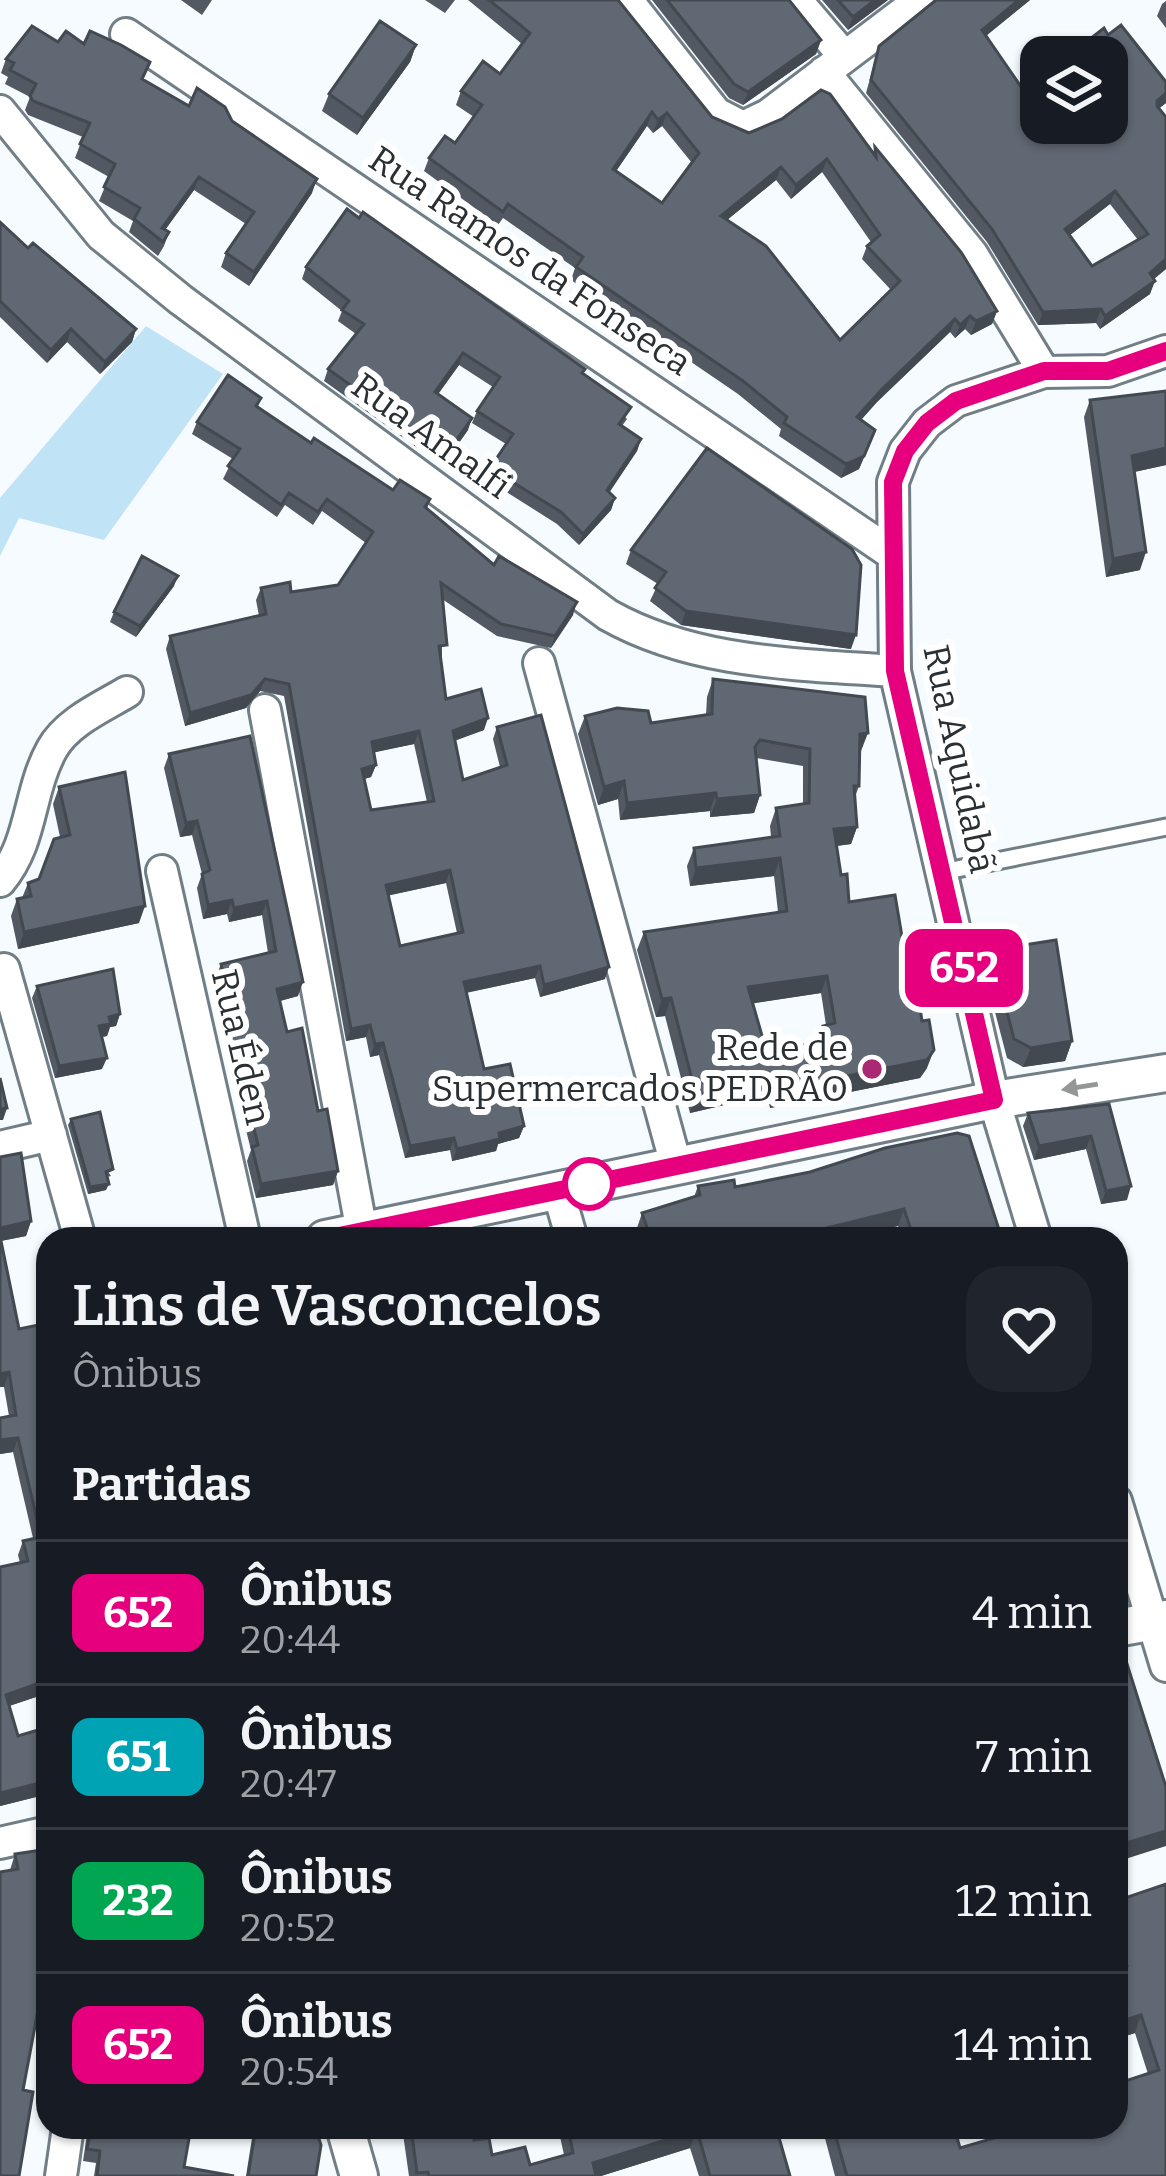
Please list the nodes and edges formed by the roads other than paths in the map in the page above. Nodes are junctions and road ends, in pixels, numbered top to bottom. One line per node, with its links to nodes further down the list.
1 (627, 0): 5 (street)
2 (796, 0): 5 (street)
3 (920, 0): 5 (street)
4 (126, 34): 9 (street, Rua Ramos da Fonseca)
5 (834, 64): 8 (street)
6 (0, 111): 11 (street, Rua Amalfi)
7 (1166, 351): 8 (street, Rua Aquidabã)
8 (1044, 371): 9 (street, Rua Aquidabã)
9 (891, 553): 11 (street, Rua Aquidabã)
10 (539, 663): 23 (street)
11 (895, 671): 16 (street, Rua Aquidabã)
12 (127, 692): 17 (street)
13 (265, 710): 29 (street)
14 (1166, 827): 16 (lane)
15 (161, 871): 28 (street, Rua Éden)
16 (942, 872): 20 (street, Rua Aquidabã)
17 (0, 881)
18 (4, 969): 21 (street)
19 (1166, 1073): 20 (street, one-way to 20)
20 (994, 1100): 23 (street); 32 (street, Rua Aquidabã)
21 (52, 1136): 22 (street); 25 (street)
22 (0, 1148)
23 (676, 1166): 24 (street)
24 (558, 1190): 30 (street); 31 (street)
25 (70, 1201): 26 (street); 27 (street)
26 (77, 1227)
27 (88, 1227)
28 (241, 1227)
29 (361, 1227)
30 (385, 1227)
31 (569, 1227)
32 (1032, 1227)
33 (1128, 1535): 34 (street)
34 (1159, 1620): 35 (street); 36 (street)
35 (1128, 1626)
36 (1166, 1666)
37 (36, 1835): 38 (street)
38 (0, 1843)
39 (66, 2139): 41 (street)
40 (348, 2139): 42 (street)
41 (61, 2176)
42 (359, 2176)

